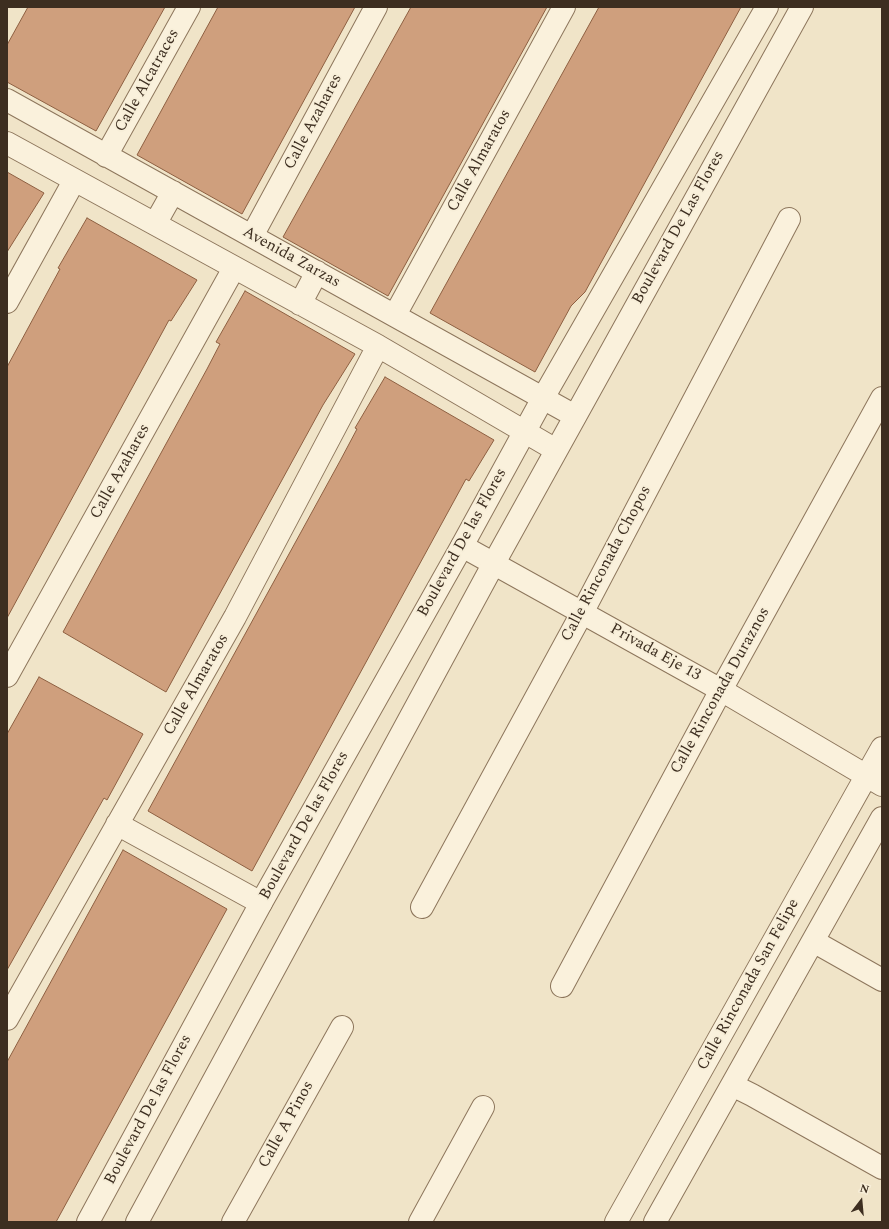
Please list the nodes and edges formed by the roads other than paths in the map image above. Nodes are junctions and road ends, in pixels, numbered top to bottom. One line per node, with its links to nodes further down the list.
1 (189, 7): 8 (street, Calle Alcatraces)
2 (376, 7): 13 (street, Calle Azahares)
3 (564, 7): 18 (street, Calle Almaratos)
4 (767, 7): 20 (street, Boulevard De Las Flores)
5 (802, 7): 22 (street, Boulevard De Las Flores)
6 (7, 100): 8 (street, Avenida Zarzas)
7 (7, 143): 9 (street)
8 (106, 156): 10 (street, Avenida Zarzas)
9 (74, 181): 12 (street); 16 (street)
10 (173, 192): 12 (street); 13 (street, Avenida Zarzas)
11 (789, 219): 27 (street, Calle Rinconada Chopos)
12 (155, 224): 14 (street)
13 (252, 236): 15 (street, Avenida Zarzas)
14 (234, 268): 17 (street); 28 (street, Calle Azahares)
15 (317, 272): 17 (street); 18 (street, Avenida Zarzas)
16 (7, 302)
17 (300, 304): 19 (street)
18 (395, 315): 20 (street, Avenida Zarzas)
19 (378, 346): 23 (street); 33 (street, Calle Almaratos)
20 (543, 398): 22 (street, Avenida Zarzas); 23 (street, Boulevard De Las Flores)
21 (882, 398): 29 (street, Calle Rinconada Duraznos)
22 (575, 416): 24 (street, Boulevard De Las Flores)
23 (524, 431): 24 (street); 25 (street, Boulevard De las Flores)
24 (556, 450): 26 (street)
25 (462, 546): 26 (street, Privada Eje 13); 34 (street, Boulevard De las Flores)
26 (494, 563): 27 (street, Privada Eje 13); 45 (street)
27 (582, 613): 29 (street, Privada Eje 13); 35 (street, Calle Rinconada Chopos)
28 (7, 676)
29 (721, 690): 31 (street, Privada Eje 13); 38 (street, Calle Rinconada Duraznos)
30 (882, 748): 31 (street, Calle Rinconada San Felipe)
31 (874, 781): 48 (street, Calle Rinconada San Felipe)
32 (882, 818): 36 (street)
33 (117, 824): 34 (street); 39 (street, Calle Almaratos)
34 (261, 903): 44 (street, Boulevard De las Flores)
35 (422, 907)
36 (813, 941): 37 (street); 41 (street)
37 (882, 980)
38 (562, 986)
39 (7, 1018)
40 (342, 1027): 46 (street, Calle A Pinos)
41 (732, 1085): 43 (street); 49 (street)
42 (483, 1107): 47 (street)
43 (882, 1168)
44 (88, 1222)
45 (136, 1222)
46 (233, 1222)
47 (420, 1222)
48 (616, 1222)
49 (655, 1222)

